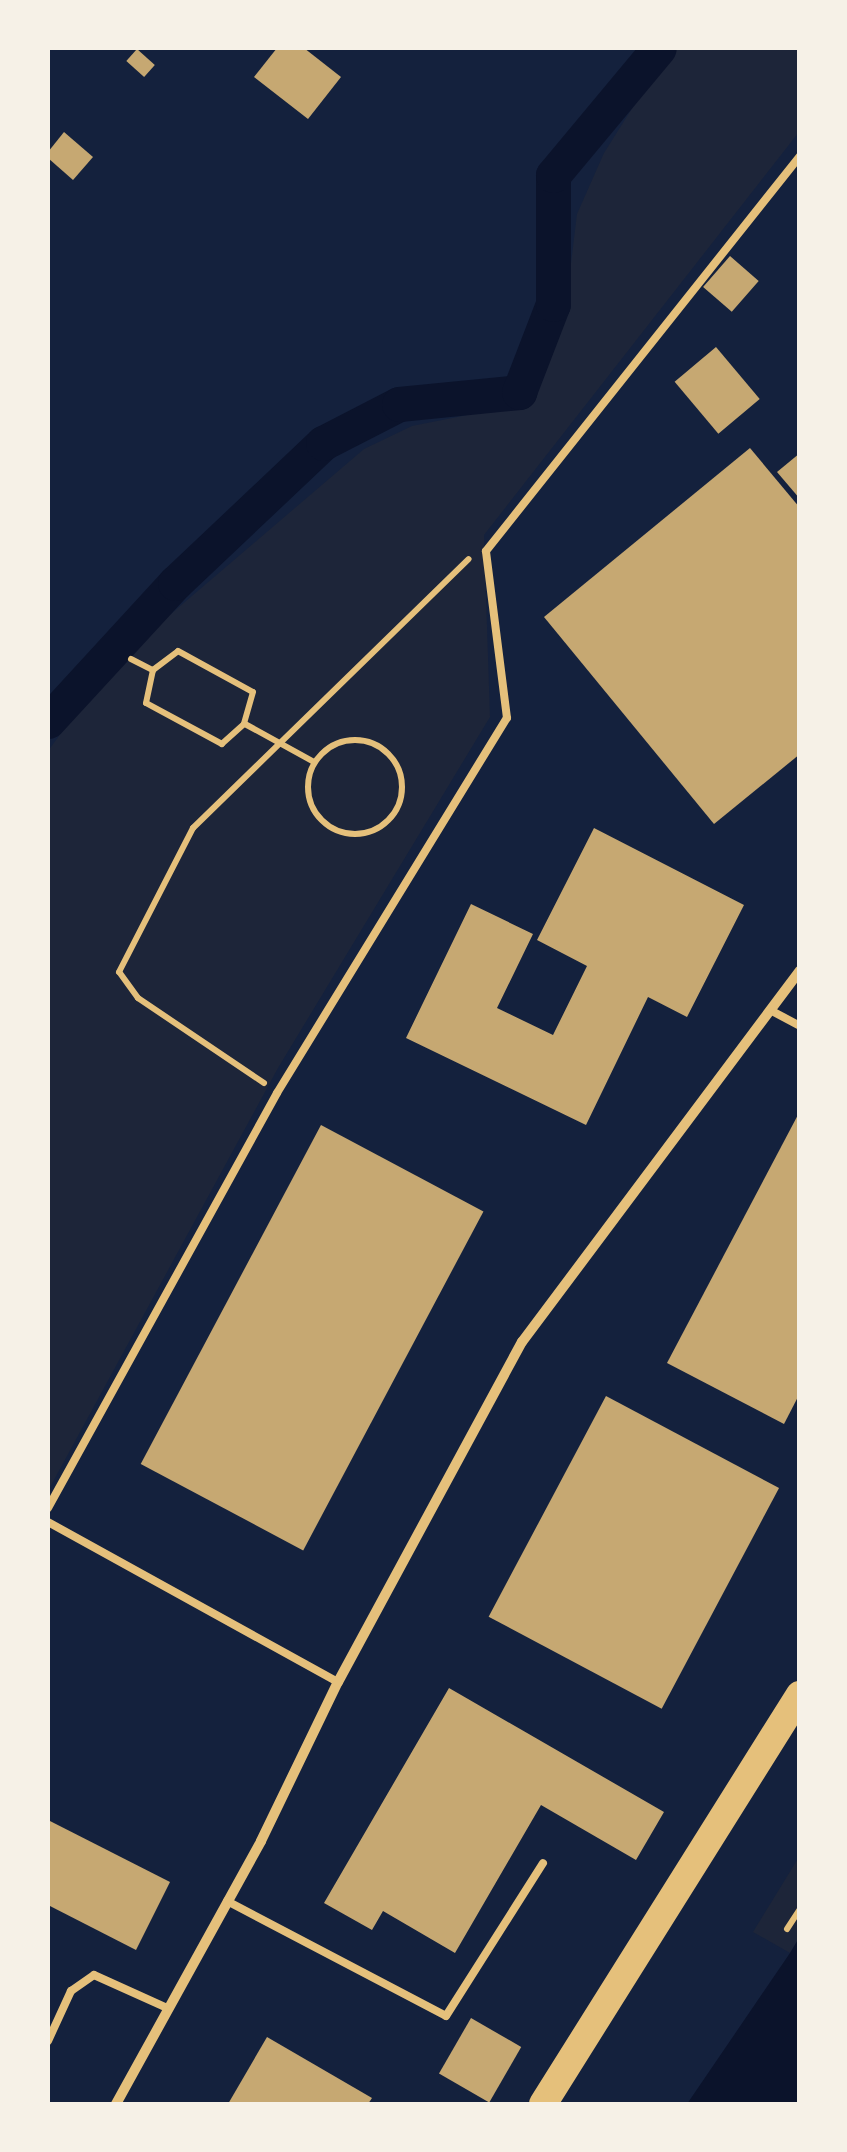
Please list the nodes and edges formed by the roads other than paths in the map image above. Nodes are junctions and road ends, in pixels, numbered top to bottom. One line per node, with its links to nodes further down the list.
1 (800, 156): 5 (lane)
2 (800, 970): 3 (street)
3 (770, 1010): 4 (lane); 7 (street)
4 (800, 1026)
5 (48, 1508)
6 (48, 1522): 7 (lane)
7 (338, 1682): 10 (street)
8 (800, 1695): 14 (highway)
9 (543, 1862): 10 (lane)
10 (226, 1901): 11 (street)
11 (167, 2008): 12 (lane); 13 (street)
12 (48, 2041)
13 (116, 2104)
14 (543, 2104)

